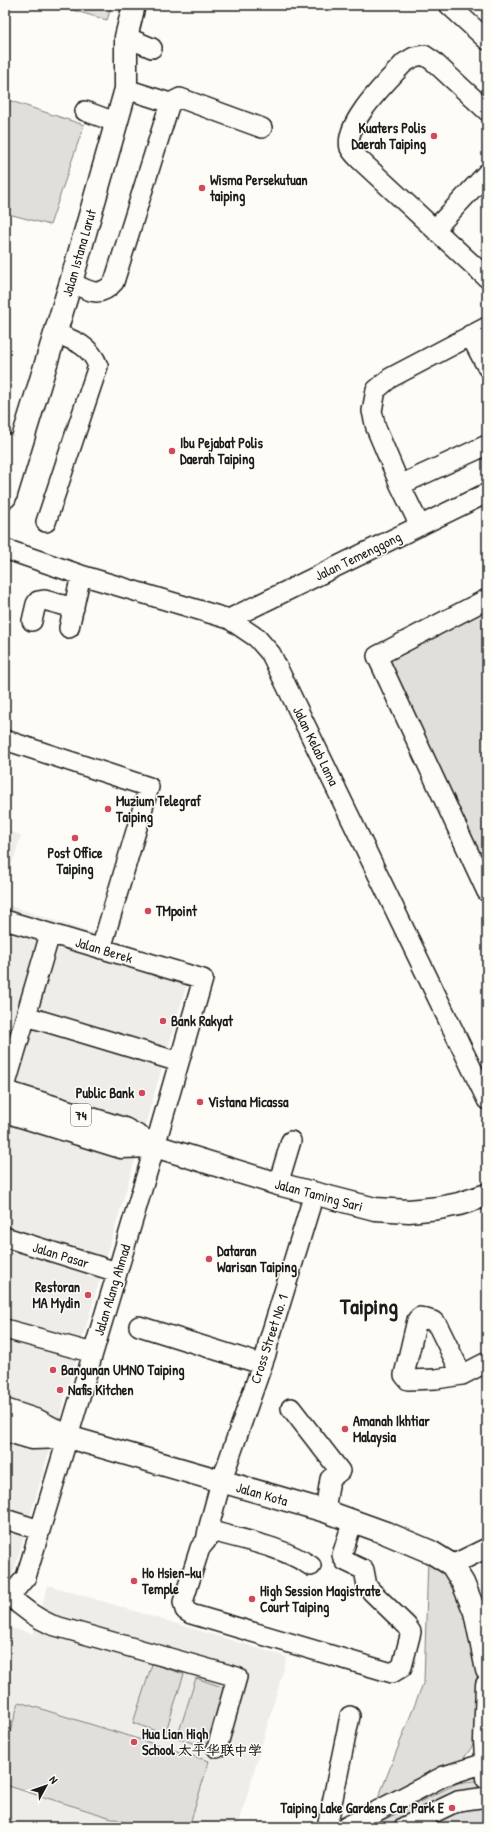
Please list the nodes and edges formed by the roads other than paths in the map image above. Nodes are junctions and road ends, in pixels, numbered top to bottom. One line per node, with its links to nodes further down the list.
1 (134, 5): 3 (main road, Jalan Istana Larut)
2 (449, 5): 4 (street)
3 (126, 37): 5 (street); 6 (main road, Jalan Istana Larut)
4 (487, 40)
5 (152, 48)
6 (126, 90): 7 (street); 10 (main road, Jalan Istana Larut)
7 (170, 103): 11 (street); 15 (street)
8 (85, 111): 10 (street)
9 (487, 111): 13 (street)
10 (115, 122): 15 (main road, Jalan Istana Larut)
11 (262, 128)
12 (487, 173): 13 (street)
13 (435, 229): 14 (street)
14 (487, 278)
15 (71, 282): 17 (main road, Jalan Istana Larut)
16 (487, 327): 18 (street)
17 (55, 333): 21 (main road, Jalan Istana Larut); 25 (street)
18 (470, 335): 19 (street); 22 (street)
19 (487, 368)
20 (487, 445): 22 (street)
21 (12, 446): 24 (main road, Jalan Istana Larut)
22 (400, 486): 26 (street)
23 (487, 494): 26 (street, Jalan Temenggong)
24 (5, 497)
25 (46, 522)
26 (420, 526): 31 (street, Jalan Temenggong)
27 (5, 549): 28 (street, Jalan Kelab Lama)
28 (81, 575): 30 (street); 31 (street, Jalan Kelab Lama)
29 (487, 599): 35 (street)
30 (74, 608): 32 (street); 33 (street)
31 (229, 619): 44 (street, Jalan Kelab Lama)
32 (32, 621)
33 (69, 628)
34 (5, 740): 38 (street)
35 (487, 892)
36 (5, 920): 37 (street, Jalan Berek)
37 (50, 934): 38 (street, Jalan Berek); 40 (street)
38 (101, 949): 39 (street, Jalan Berek)
39 (203, 979): 41 (street, Jalan Alang Ahmad)
40 (26, 1016): 41 (street); 42 (street)
41 (179, 1062): 47 (street, Jalan Alang Ahmad)
42 (5, 1087)
43 (5, 1092): 47 (main road, Jalan Taming Sari / 74)
44 (483, 1101)
45 (5, 1112): 47 (main road, Jalan Taming Sari / 74)
46 (291, 1141): 48 (street)
47 (155, 1146): 48 (main road, Jalan Taming Sari); 52 (street, Jalan Alang Ahmad)
48 (278, 1184): 49 (main road, Jalan Taming Sari)
49 (314, 1194): 50 (main road, Jalan Taming Sari); 57 (street, Cross Street No. 1)
50 (486, 1197)
51 (5, 1237): 52 (street, Jalan Pasar)
52 (117, 1272): 55 (street, Jalan Alang Ahmad)
53 (139, 1326): 57 (street)
54 (5, 1329): 55 (street)
55 (93, 1353): 62 (street, Jalan Alang Ahmad)
56 (487, 1362): 58 (street)
57 (262, 1364): 63 (street, Cross Street No. 1)
58 (462, 1374)
59 (291, 1408): 64 (street)
60 (5, 1410): 62 (main road, Jalan Kota)
61 (5, 1430): 62 (main road, Jalan Kota)
62 (68, 1438): 63 (main road, Jalan Kota); 67 (street, Jalan Alang Ahmad)
63 (221, 1482): 64 (main road, Jalan Kota); 68 (street, Cross Street No. 1)
64 (325, 1511): 66 (main road, Jalan Kota)
65 (5, 1519): 67 (street)
66 (354, 1520): 68 (street, Cross Street No. 1); 70 (main road, Jalan Kota)
67 (40, 1530): 72 (street, Jalan Alang Ahmad)
68 (208, 1530): 71 (street)
69 (487, 1548): 70 (street)
70 (452, 1565): 73 (main road)
71 (311, 1566)
72 (7, 1596): 77 (street)
73 (487, 1670)
74 (487, 1685): 76 (main road)
75 (350, 1716): 80 (street)
76 (486, 1740): 78 (main road)
77 (217, 1748)
78 (486, 1771): 81 (street)
79 (487, 1797): 82 (street)
80 (327, 1827)
81 (346, 1827)
82 (404, 1827)

